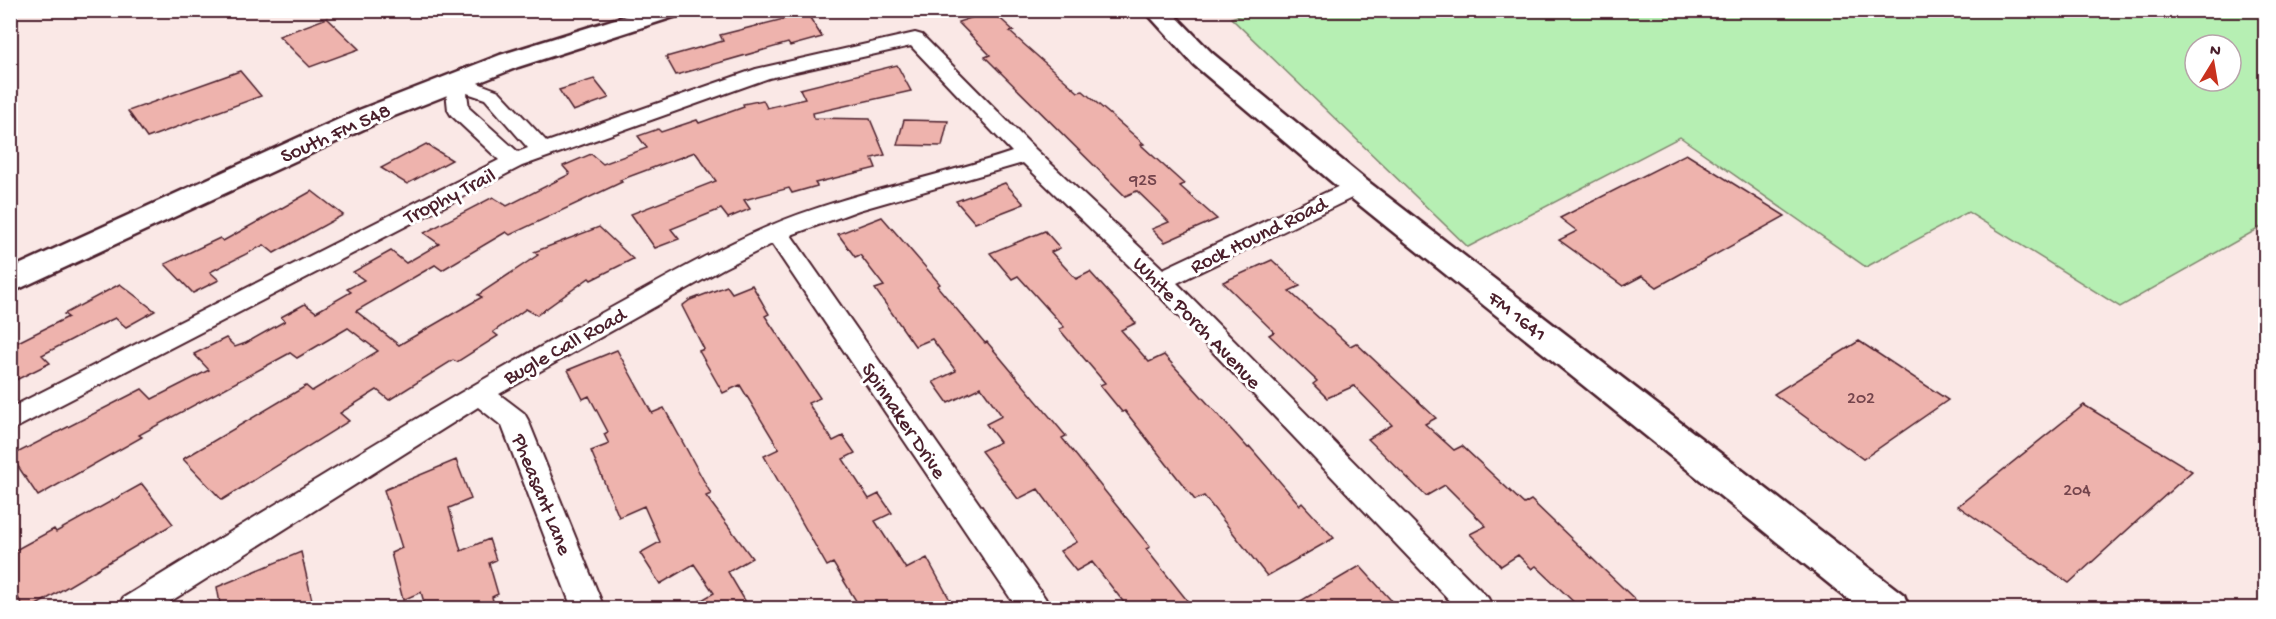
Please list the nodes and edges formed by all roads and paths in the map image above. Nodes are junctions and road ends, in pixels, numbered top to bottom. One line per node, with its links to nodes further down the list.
1 (670, 10): 4 (main road, South FM 548)
2 (1156, 10): 8 (main road, FM 1641 / FM 1641)
3 (915, 39): 5 (street, Trophy Trail); 6 (street, White Porch Avenue)
4 (455, 81): 5 (street); 7 (street); 11 (main road, South FM 548)
5 (542, 150): 7 (street, Trophy Trail)
6 (1027, 153): 9 (street, Bugle Call Road); 10 (street, White Porch Avenue)
7 (514, 162): 13 (street, Trophy Trail)
8 (1356, 188): 10 (street, Rock Hound Road); 18 (main road, FM 1641 / FM 1641)
9 (776, 232): 12 (street, Bugle Call Road); 16 (street, Spinnaker Drive)
10 (1160, 281): 17 (street, White Porch Avenue)
11 (10, 282)
12 (479, 393): 14 (street, Bugle Call Road); 15 (street, Pheasant Lane)
13 (10, 421)
14 (140, 607)
15 (588, 609)
16 (1034, 609)
17 (1477, 609)
18 (1889, 609)

